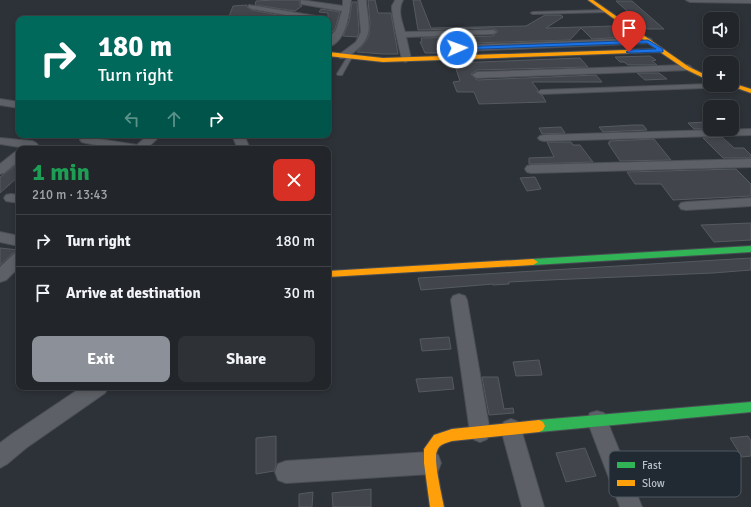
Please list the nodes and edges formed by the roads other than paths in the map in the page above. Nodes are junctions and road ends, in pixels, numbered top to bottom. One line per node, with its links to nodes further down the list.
1 (362, 0): 22 (street)
2 (399, 0): 16 (street)
3 (590, 0): 9 (street)
4 (690, 0): 5 (street)
5 (751, 0)
6 (304, 2): 8 (street)
7 (252, 4): 11 (street); 12 (street)
8 (346, 4): 17 (street)
9 (606, 11): 10 (lane); 14 (street)
10 (533, 13)
11 (262, 16)
12 (289, 16)
13 (493, 32): 16 (street)
14 (636, 32): 15 (street); 18 (street)
15 (621, 33)
16 (400, 35): 23 (street)
17 (332, 37)
18 (648, 41): 19 (street); 20 (street)
19 (441, 49)
20 (661, 50): 23 (street); 24 (street)
21 (331, 54): 22 (street)
22 (346, 57): 23 (street); 25 (lane)
23 (406, 59)
24 (687, 68): 26 (street); 27 (street)
25 (340, 74)
26 (477, 75)
27 (703, 76)
28 (703, 86): 31 (lane)
29 (739, 87): 30 (street)
30 (751, 91)
31 (540, 92)
32 (0, 102): 33 (street)
33 (16, 105)
34 (751, 132): 37 (street)
35 (38, 138): 41 (street)
36 (152, 138): 43 (street)
37 (544, 138)
38 (86, 140): 42 (street)
39 (0, 141): 40 (street)
40 (24, 146)
41 (30, 146)
42 (121, 146)
43 (142, 146)
44 (16, 157): 46 (street)
45 (751, 163): 47 (street)
46 (0, 170)
47 (531, 170)
48 (751, 202): 49 (street)
49 (686, 206)
50 (0, 237): 51 (street)
51 (16, 240)
52 (751, 249): 54 (street)
53 (16, 261): 55 (street)
54 (331, 274)
55 (0, 276)
56 (459, 300): 61 (street)
57 (94, 390): 63 (street)
58 (751, 408): 59 (street)
59 (597, 420): 60 (street); 62 (street)
60 (511, 429): 61 (street); 68 (street)
61 (480, 432): 64 (street)
62 (609, 451)
63 (0, 457)
64 (430, 463): 65 (street); 67 (street)
65 (286, 472)
66 (627, 497): 69 (street)
67 (437, 507)
68 (533, 507)
69 (631, 507)

